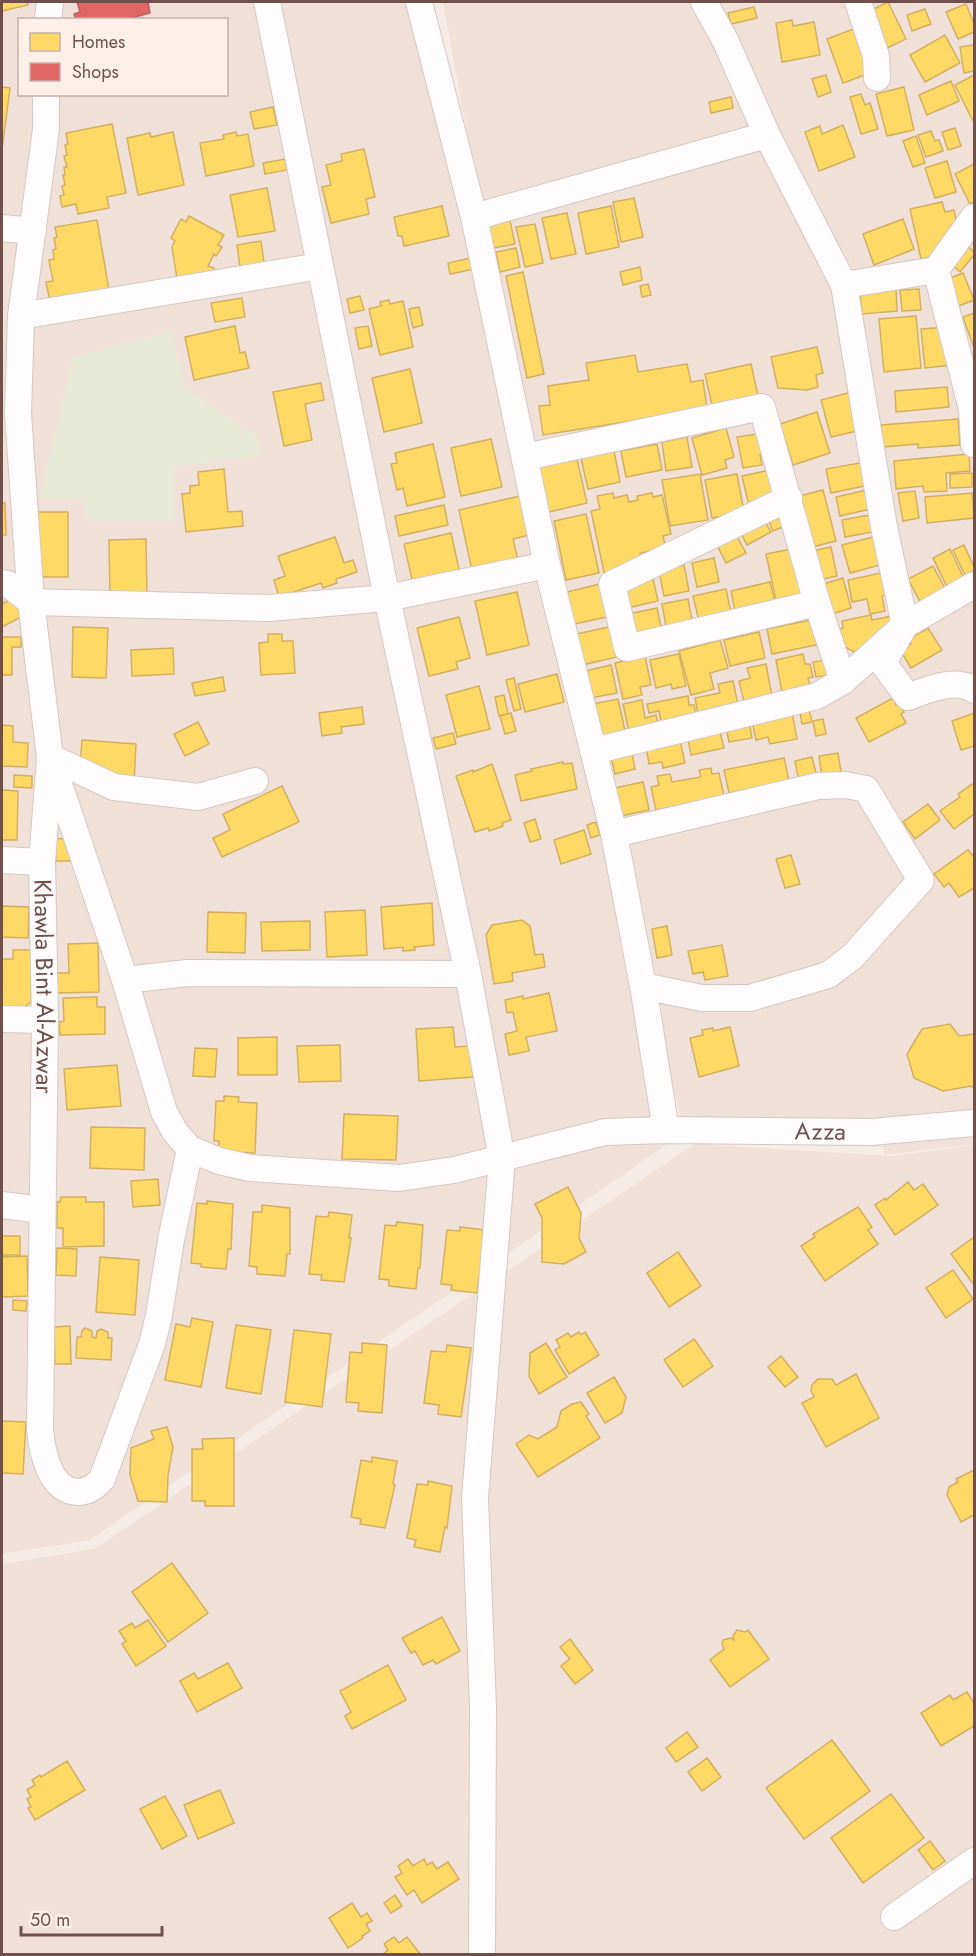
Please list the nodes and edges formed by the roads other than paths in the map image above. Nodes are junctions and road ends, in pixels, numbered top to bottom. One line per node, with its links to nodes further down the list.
1 (50, 2): 6 (street)
2 (267, 2): 14 (street)
3 (420, 2): 10 (street)
4 (704, 2): 9 (street)
5 (858, 2): 7 (street)
6 (48, 18)
7 (877, 78)
8 (46, 96): 13 (street, Khawla Bint Al-Azwar)
9 (767, 135): 10 (street); 16 (street)
10 (474, 218): 20 (street)
11 (975, 218): 15 (street)
12 (2, 228): 13 (street)
13 (33, 231): 17 (street, Khawla Bint Al-Azwar)
14 (320, 266): 17 (street); 25 (street)
15 (936, 270): 16 (street); 19 (street)
16 (844, 285): 28 (street)
17 (21, 316): 18 (street, Khawla Bint Al-Azwar)
18 (10, 412): 26 (street, Khawla Bint Al-Azwar)
19 (975, 444)
20 (525, 457): 21 (street); 22 (street)
21 (789, 498): 27 (street); 27 (street)
22 (548, 565): 25 (street); 31 (street)
23 (2, 584): 26 (street)
24 (975, 585): 28 (street)
25 (387, 598): 26 (street); 37 (street)
26 (31, 602): 32 (street, Khawla Bint Al-Azwar)
27 (817, 603): 29 (street)
28 (905, 626): 29 (street); 30 (street)
29 (843, 681): 31 (street)
30 (975, 690)
31 (593, 751): 34 (street)
32 (50, 757): 33 (street); 36 (street, Khawla Bint Al-Azwar); 38 (street)
33 (255, 781)
34 (614, 834): 39 (street); 39 (street)
35 (2, 860): 36 (street)
36 (42, 862): 41 (street, Khawla Bint Al-Azwar)
37 (468, 974): 38 (street); 45 (street)
38 (125, 980): 44 (street)
39 (643, 987): 43 (street)
40 (2, 1019): 41 (street)
41 (45, 1020): 47 (street, Khawla Bint Al-Azwar)
42 (975, 1123): 43 (street, Azza)
43 (666, 1130): 45 (street, Azza)
44 (190, 1149): 45 (street, Azza); 47 (street, Khawla Bint Al-Azwar)
45 (502, 1159): 50 (street)
46 (2, 1205): 47 (street)
47 (42, 1210)
48 (975, 1861): 49 (street)
49 (894, 1917)
50 (482, 1954)

